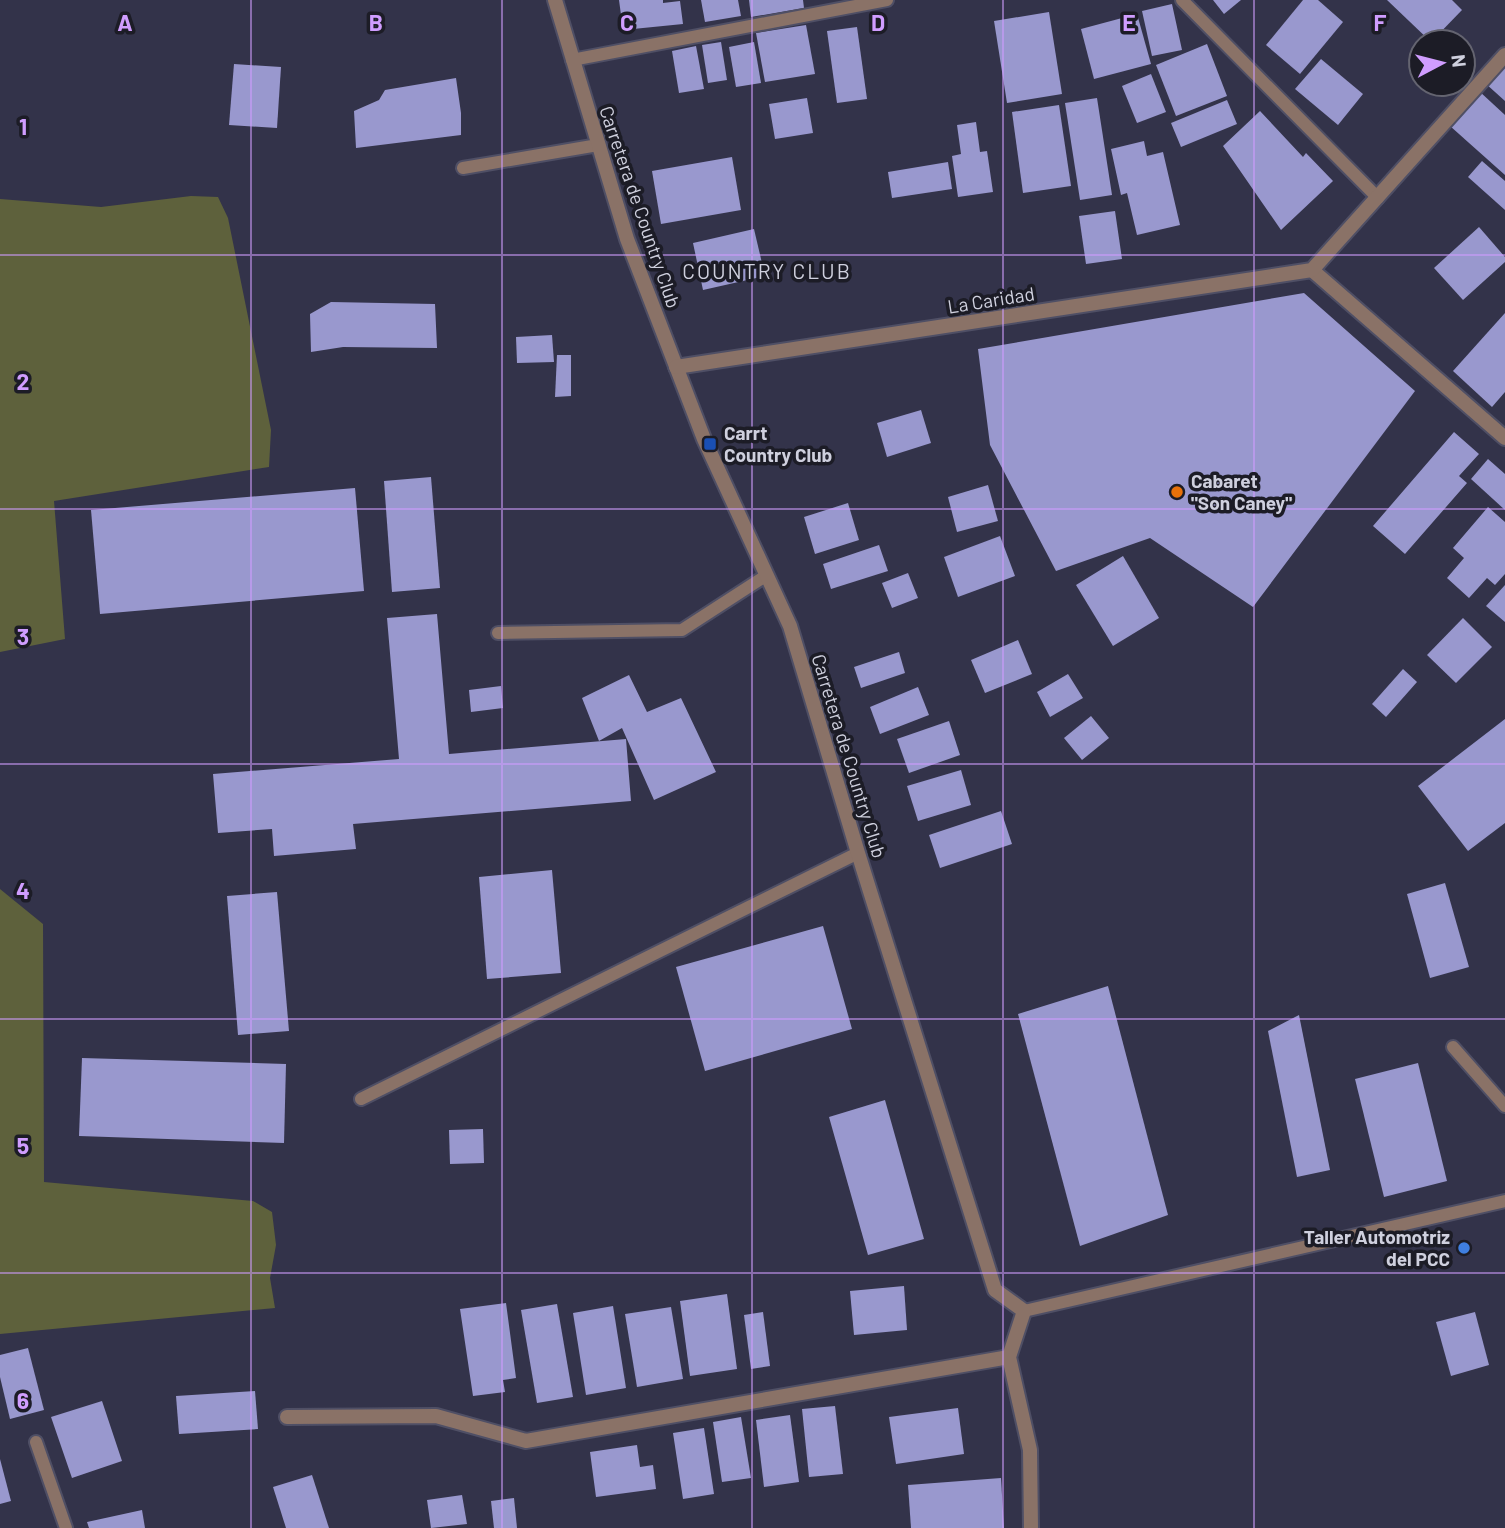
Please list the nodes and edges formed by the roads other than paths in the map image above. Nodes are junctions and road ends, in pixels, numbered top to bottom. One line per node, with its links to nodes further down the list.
1 (555, 0): 5 (street, Carretera de Country Club)
2 (887, 0): 5 (lane)
3 (1182, 0): 8 (lane)
4 (1505, 55): 8 (street)
5 (572, 60): 6 (street, Carretera de Country Club)
6 (598, 145): 7 (lane); 10 (street, Carretera de Country Club)
7 (463, 168)
8 (1378, 198): 9 (street)
9 (1312, 270): 10 (street, La Caridad); 11 (street)
10 (676, 367): 12 (street, Carretera de Country Club)
11 (1505, 438)
12 (767, 575): 13 (lane); 14 (street, Carretera de Country Club)
13 (499, 633)
14 (858, 853): 16 (lane); 19 (street, Carretera de Country Club)
15 (1453, 1047): 17 (lane)
16 (361, 1099)
17 (1505, 1106)
18 (1505, 1201): 19 (lane)
19 (1024, 1311): 20 (street)
20 (1010, 1357): 21 (street); 24 (street)
21 (287, 1417)
22 (36, 1443): 23 (lane)
23 (66, 1528)
24 (1031, 1528)

